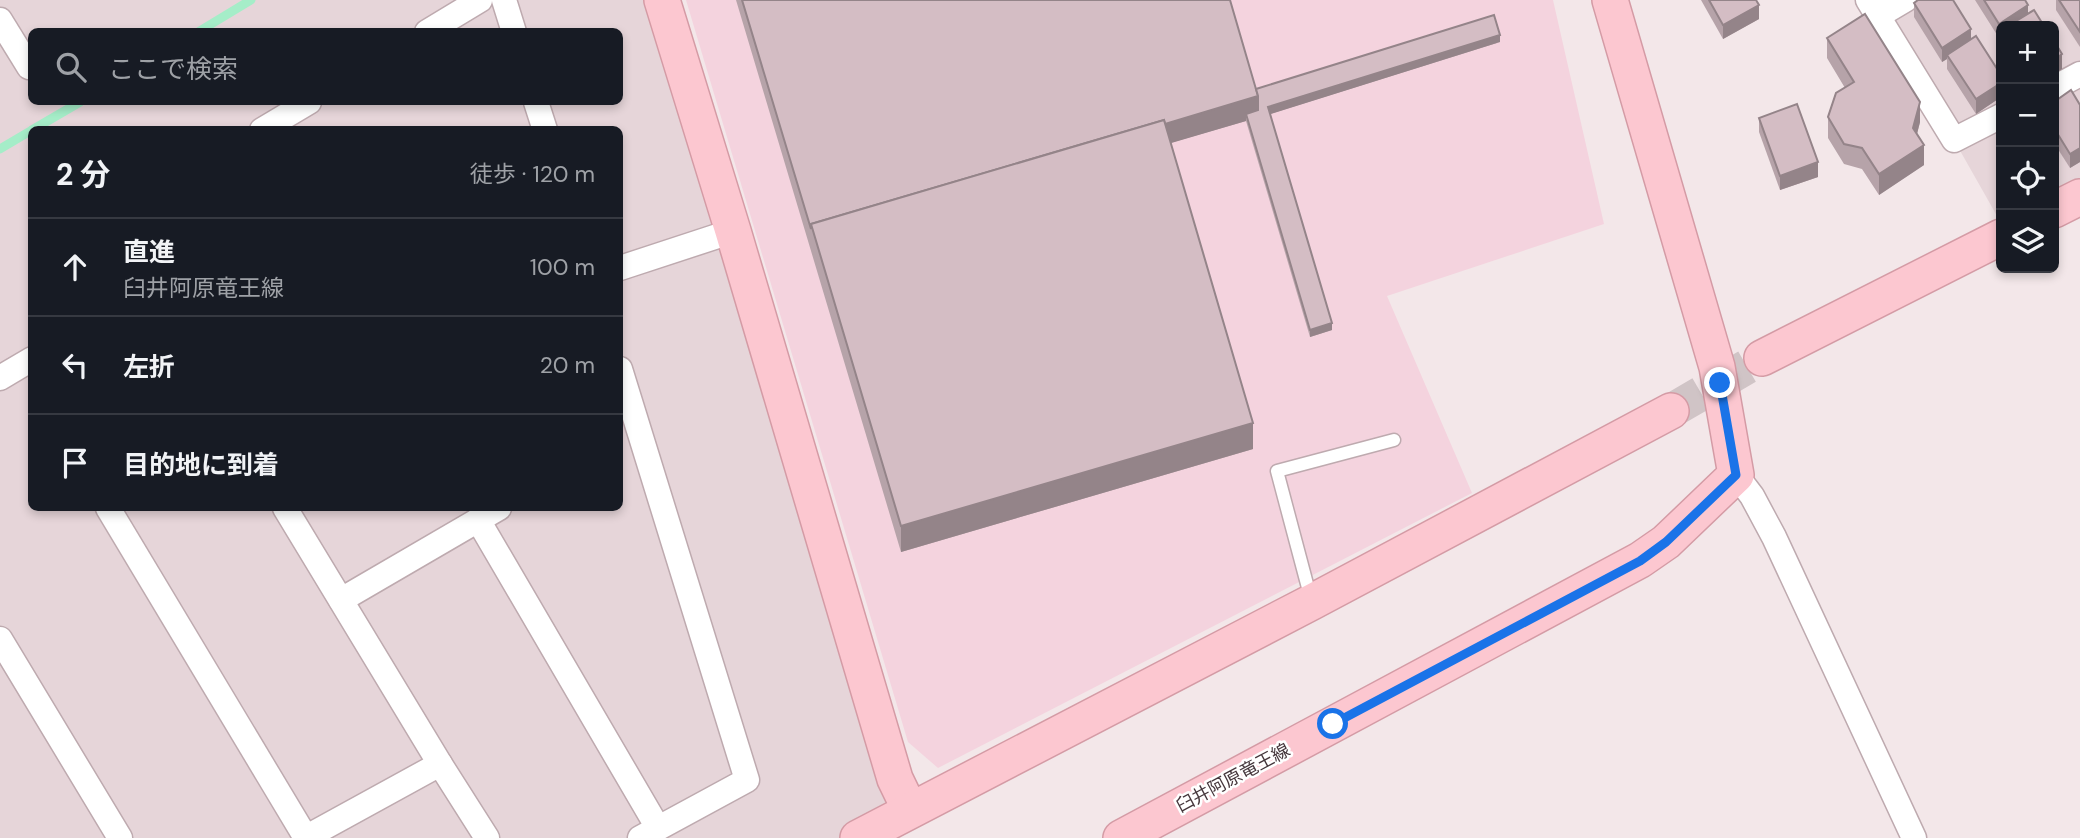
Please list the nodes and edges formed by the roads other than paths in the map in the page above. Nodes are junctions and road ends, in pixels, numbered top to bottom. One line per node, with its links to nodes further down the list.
1 (480, 0): 8 (street)
2 (504, 0): 9 (street)
3 (662, 0): 20 (street)
4 (1610, 0): 30 (street)
5 (1905, 0): 6 (street)
6 (1873, 8): 15 (street)
7 (0, 20): 10 (street)
8 (434, 28)
9 (513, 28)
10 (28, 65)
11 (2080, 74): 12 (street)
12 (2059, 85)
13 (304, 105): 16 (street)
14 (537, 105): 17 (street)
15 (1996, 119)
16 (269, 126)
17 (543, 126)
18 (2080, 197): 19 (street)
19 (2059, 208)
20 (733, 231): 22 (street); 39 (street)
21 (1996, 240): 23 (street)
22 (623, 267)
23 (1762, 358)
24 (28, 368): 25 (street)
25 (0, 378)
26 (623, 393): 28 (street)
27 (1671, 411): 36 (street)
28 (628, 432): 40 (street)
29 (1394, 440): 36 (lane)
30 (1736, 475): 45 (street, 臼井阿原竜王線); 46 (street)
31 (110, 511): 42 (street)
32 (287, 511): 35 (street)
33 (494, 511): 34 (street)
34 (478, 520): 35 (street); 40 (street)
35 (341, 600): 38 (street)
36 (1312, 603): 39 (street)
37 (0, 639): 41 (street)
38 (440, 764): 42 (street); 43 (street)
39 (910, 810): 44 (street)
40 (649, 833)
41 (121, 838)
42 (305, 838)
43 (487, 838)
44 (858, 838)
45 (1121, 838)
46 (1914, 838)

